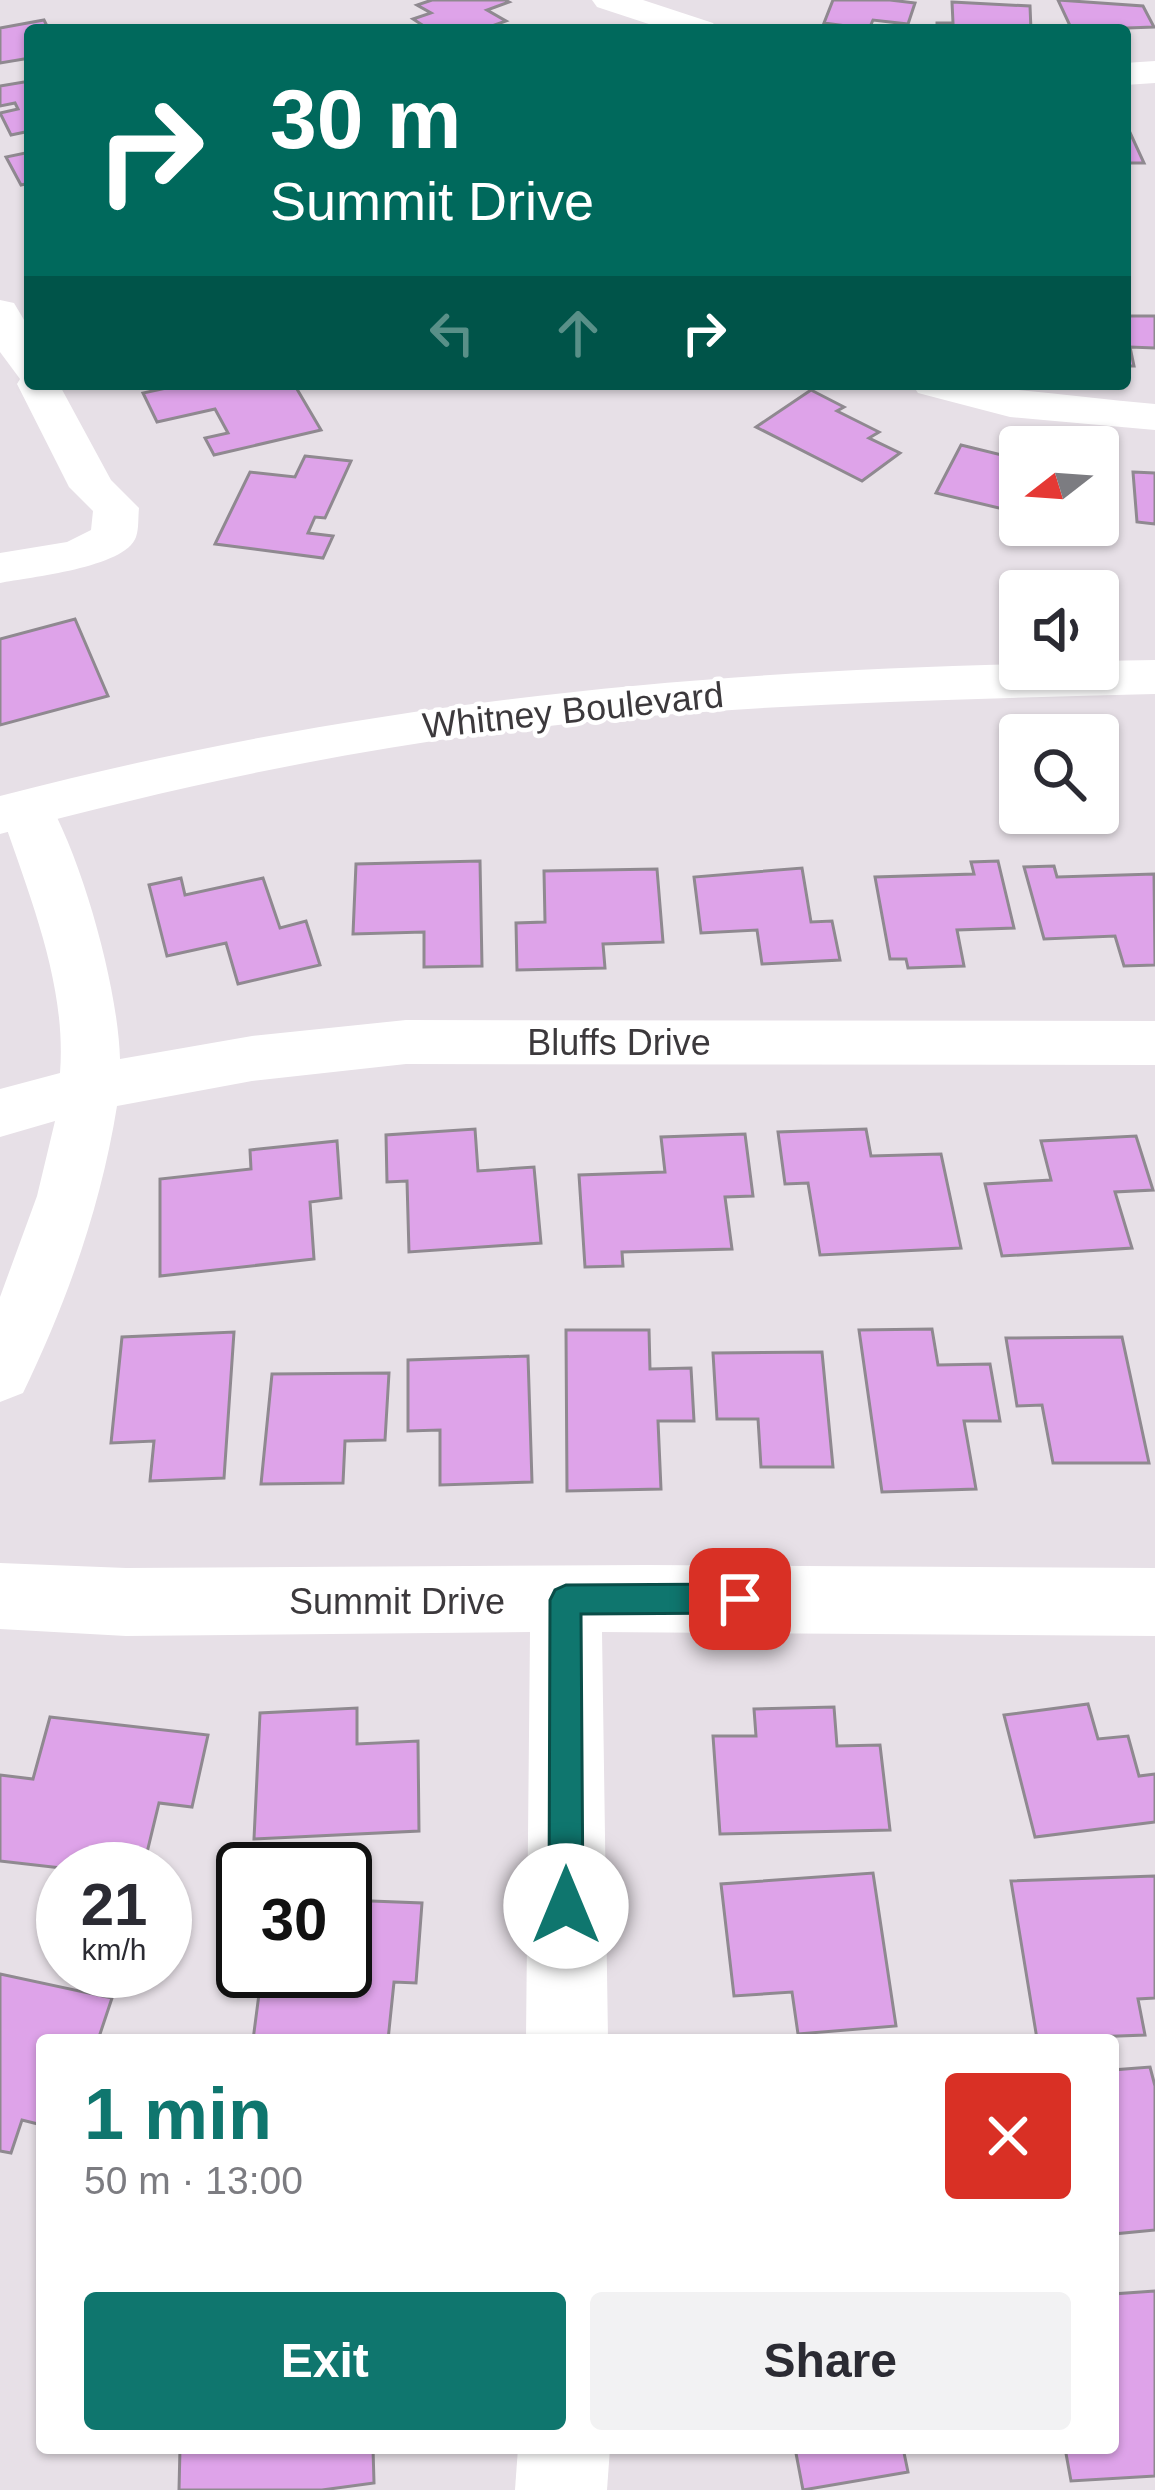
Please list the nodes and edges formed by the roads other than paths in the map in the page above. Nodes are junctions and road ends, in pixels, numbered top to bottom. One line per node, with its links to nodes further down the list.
1 (609, 0): 2 (street)
2 (683, 24)
3 (0, 312): 4 (street)
4 (24, 358)
5 (41, 390): 8 (street)
6 (956, 390): 7 (street)
7 (1155, 417)
8 (0, 568)
9 (1155, 677): 10 (street, Whitney Boulevard)
10 (13, 811): 12 (street)
11 (1155, 1043): 12 (street, Bluffs Drive)
12 (86, 1089): 13 (street, Bluffs Drive); 14 (street)
13 (0, 1113)
14 (0, 1373)
15 (0, 1597): 16 (street, Summit Drive)
16 (566, 1600): 17 (street, Summit Drive); 18 (street)
17 (1155, 1601)
18 (567, 2034)
19 (564, 2454): 20 (street)
20 (561, 2490)

